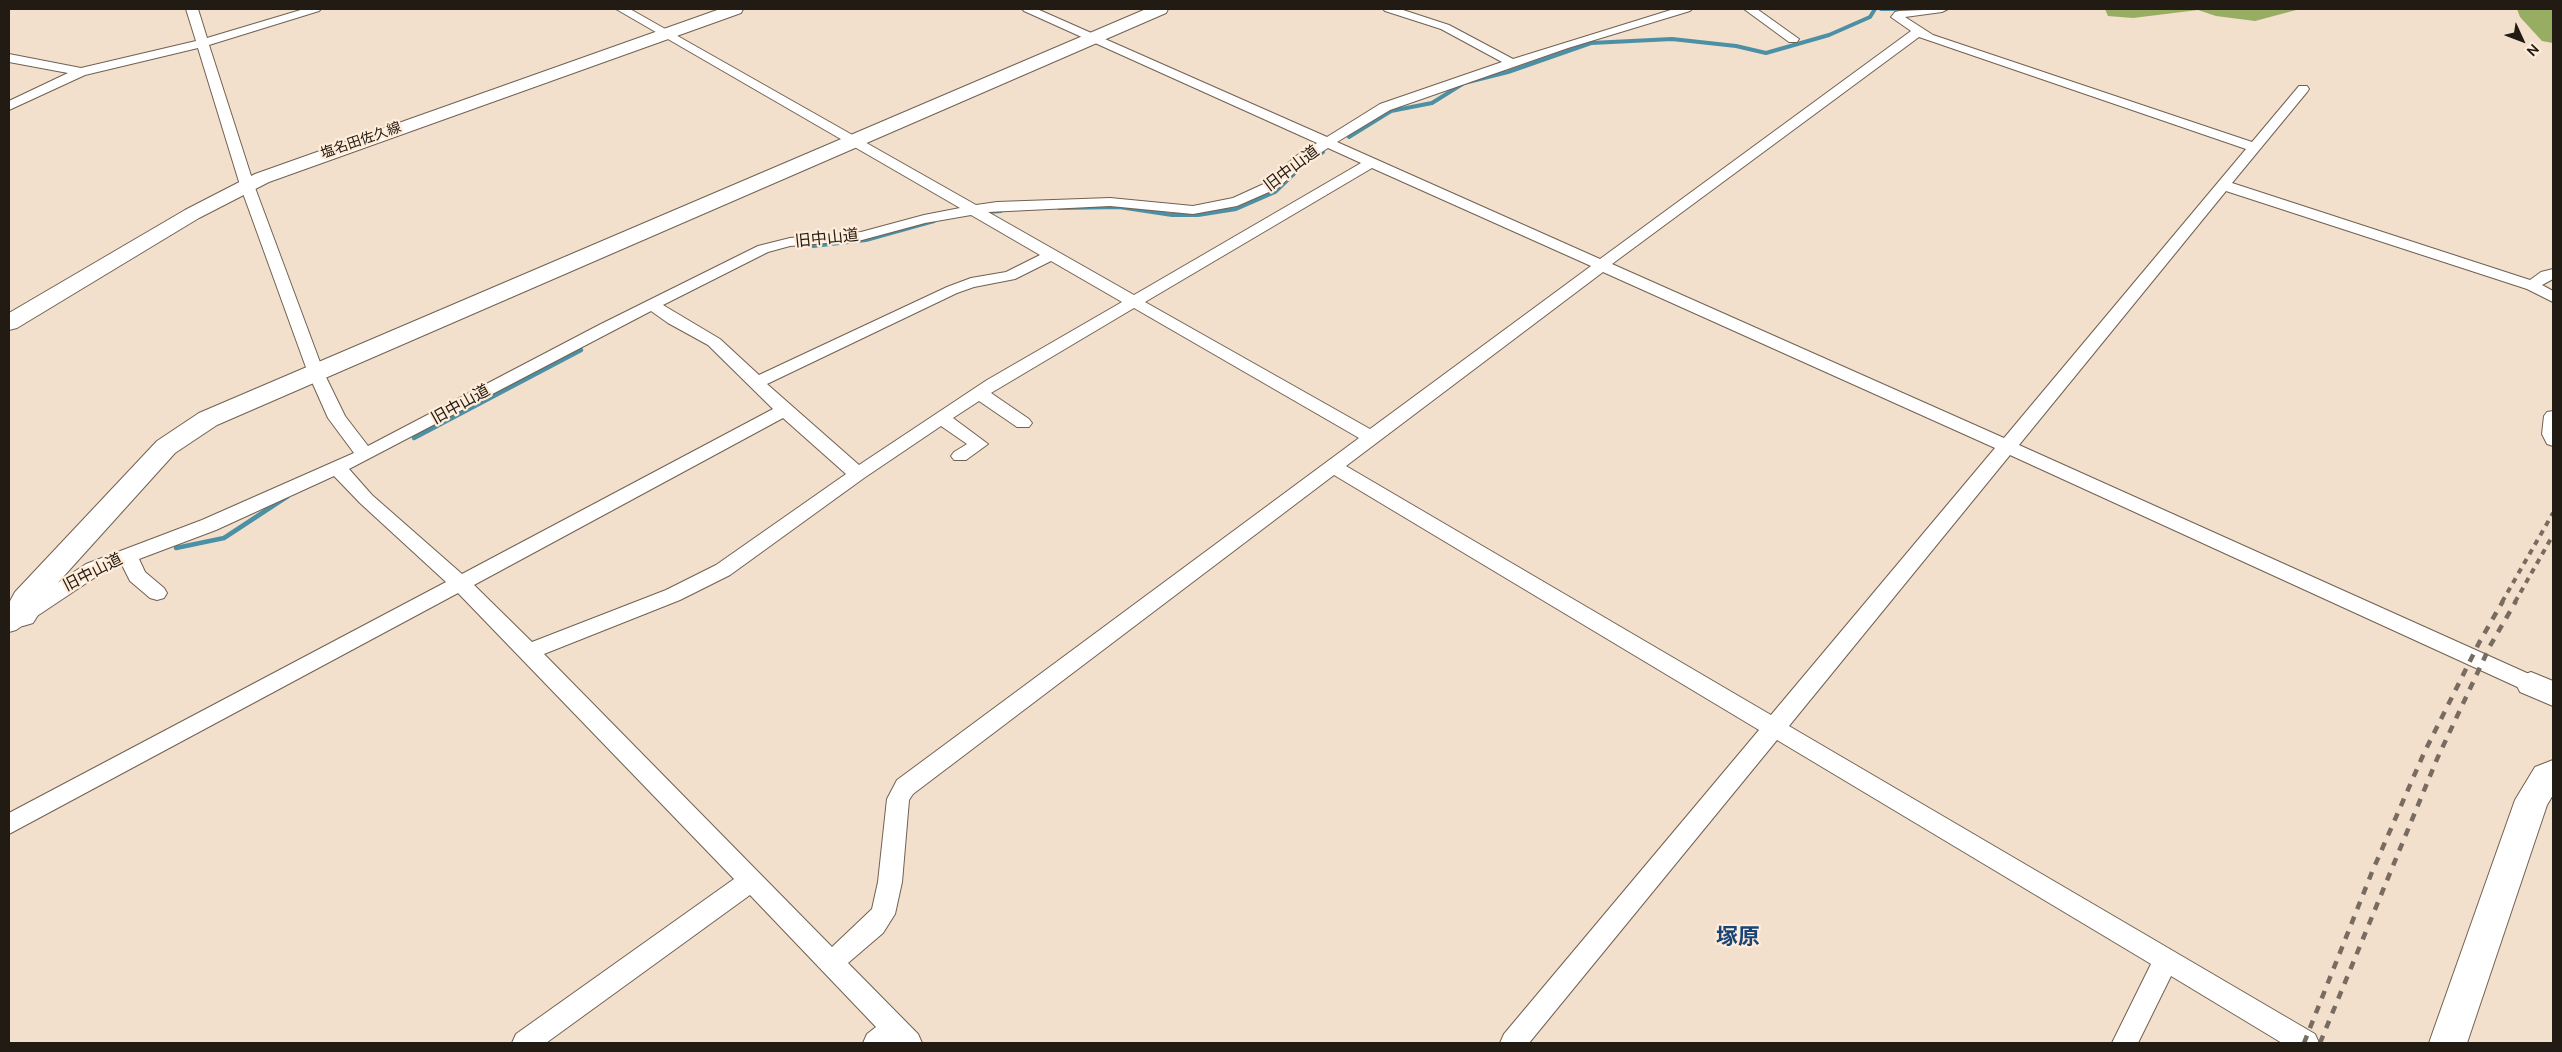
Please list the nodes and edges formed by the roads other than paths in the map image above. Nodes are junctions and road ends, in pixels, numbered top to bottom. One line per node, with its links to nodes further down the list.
1 (192, 9): 16 (street)
2 (315, 9): 16 (street)
3 (622, 9): 13 (street)
4 (735, 9): 13 (street, 塩名田佐久線)
5 (1028, 9): 14 (street)
6 (1160, 9): 14 (street)
7 (1389, 9): 18 (street)
8 (1686, 9): 11 (street, 旧中山道)
9 (1750, 9): 15 (street)
10 (1942, 9): 12 (street)
11 (1647, 14): 18 (street, 旧中山道)
12 (1918, 32): 24 (street); 30 (street)
13 (666, 34): 22 (street); 26 (street, 塩名田佐久線)
14 (1093, 38): 22 (street); 23 (street)
15 (1793, 39)
16 (202, 43): 19 (street); 26 (street)
17 (9, 58): 19 (street)
18 (1514, 64): 23 (street, 旧中山道)
19 (81, 72): 21 (street)
20 (2303, 89): 24 (street)
21 (9, 106)
22 (856, 141): 28 (street); 37 (street)
23 (1329, 142): 25 (street); 28 (street, 旧中山道)
24 (2255, 146): 27 (street)
25 (1373, 162): 30 (street); 34 (street)
26 (246, 185): 36 (street, 塩名田佐久線); 37 (street)
27 (2223, 185): 32 (street); 46 (street)
28 (975, 209): 29 (street); 35 (street, 旧中山道)
29 (1051, 254): 34 (street); 38 (street)
30 (1604, 266): 44 (street); 46 (street)
31 (2553, 274): 32 (street)
32 (2532, 286): 33 (street)
33 (2553, 297)
34 (1134, 301): 39 (street); 44 (street)
35 (652, 304): 38 (street); 47 (street, 旧中山道)
36 (9, 323)
37 (316, 373): 47 (street); 55 (street)
38 (757, 382): 40 (street)
39 (980, 394): 42 (street); 43 (street)
40 (785, 410): 51 (street); 53 (street)
41 (2553, 416): 45 (street)
42 (941, 418): 48 (street); 51 (street)
43 (1023, 423)
44 (1372, 438): 49 (street)
45 (2553, 440)
46 (2006, 446): 57 (street); 58 (street)
47 (364, 455): 50 (street, 旧中山道)
48 (960, 456)
49 (1334, 467): 58 (street); 63 (street)
50 (337, 468): 52 (street, 旧中山道); 53 (street)
51 (858, 474): 56 (street)
52 (127, 555): 54 (street); 55 (street, 旧中山道)
53 (460, 583): 56 (street); 60 (street)
54 (157, 593)
55 (16, 609)
56 (529, 652): 61 (street)
57 (2542, 689)
58 (1774, 728): 62 (street); 66 (street)
59 (2553, 773): 69 (street)
60 (9, 824)
61 (751, 881): 63 (street); 65 (street)
62 (2166, 960): 67 (street); 68 (street)
63 (832, 963): 64 (street)
64 (894, 1039)
65 (525, 1043)
66 (1513, 1043)
67 (2125, 1043)
68 (2306, 1043)
69 (2448, 1043)

